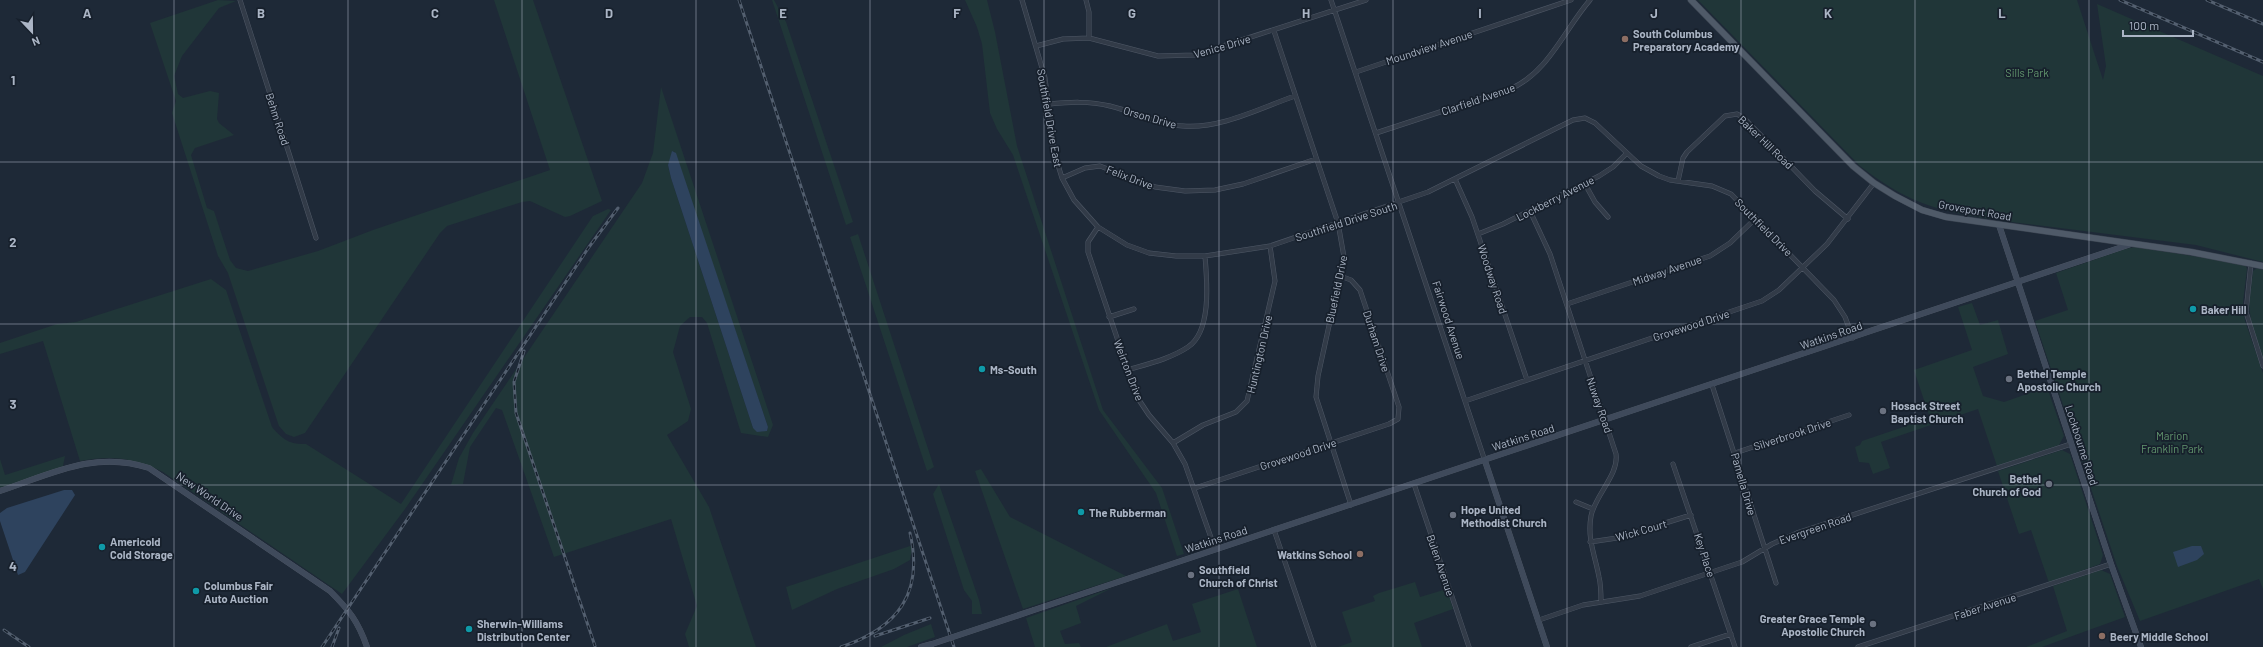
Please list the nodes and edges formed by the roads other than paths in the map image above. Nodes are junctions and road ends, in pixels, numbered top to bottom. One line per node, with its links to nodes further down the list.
1 (240, 0): 34 (street, Behm Road)
2 (1022, 0): 12 (street, Southfield Drive East)
3 (1086, 0): 11 (street)
4 (1331, 0): 9 (street, Fairwood Avenue)
5 (1366, 0): 9 (street, Venice Drive)
6 (1571, 0): 13 (street, Moundview Avenue)
7 (1590, 0): 17 (street, Clarfield Avenue)
8 (1691, 0): 23 (main road, Groveport Road)
9 (1335, 10): 10 (street, Venice Drive); 13 (street, Fairwood Avenue)
10 (1274, 31): 11 (street, Venice Drive); 14 (street, Bluefield Drive)
11 (1089, 38): 12 (street, Venice Drive)
12 (1036, 46): 15 (street, Southfield Drive East)
13 (1356, 72): 17 (street, Fairwood Avenue)
14 (1295, 96): 15 (street, Orson Drive); 19 (street, Bluefield Drive)
15 (1049, 104): 20 (street, Southfield Drive East)
16 (1585, 118): 18 (street, Southfield Drive); 21 (street, Southfield Drive South)
17 (1376, 133): 25 (street, Fairwood Avenue)
18 (1627, 153): 22 (street, Southfield Drive); 24 (street, Lockberry Avenue)
19 (1316, 159): 20 (street, Felix Drive); 30 (street, Bluefield Drive)
20 (1062, 178): 32 (street, Southfield Drive East)
21 (1455, 179): 25 (street, Southfield Drive South); 33 (street, Woodway Road)
22 (1678, 181): 28 (street, Southfield Drive); 29 (street, Baker Hill Road)
23 (1874, 183): 29 (street, Grovewood Drive); 31 (main road, Groveport Road)
24 (1585, 184): 26 (street, Lockberry Avenue); 27 (street)
25 (1399, 203): 30 (street, Southfield Drive South); 52 (street, Fairwood Avenue)
26 (1530, 211): 33 (street, Lockberry Avenue); 43 (street, Nuway Road)
27 (1608, 217)
28 (1756, 218): 40 (street, Southfield Drive); 43 (street, Midway Avenue)
29 (1848, 219): 40 (street, Grovewood Drive)
30 (1338, 223): 36 (street, Southfield Drive South); 41 (street, Bluefield Drive)
31 (1999, 225): 35 (main road, Groveport Road); 42 (street, Lockbourne Road)
32 (1098, 226): 37 (street, Southfield Drive South); 45 (street, Weirton Drive)
33 (1478, 234): 50 (street, Woodway Road)
34 (316, 238)
35 (2131, 244): 38 (main road, Groveport Road); 42 (street, Watkins Road)
36 (1270, 246): 37 (street, Southfield Drive South); 56 (street, Huntington Drive)
37 (1205, 256): 49 (street)
38 (2251, 263): 39 (main road, Groveport Road); 48 (street)
39 (2263, 266)
40 (1803, 267): 46 (street, Southfield Drive); 47 (street, Grovewood Drive)
41 (1340, 276): 54 (street, Durham Drive); 57 (street, Bluefield Drive)
42 (2018, 283): 46 (street, Watkins Road); 58 (street, Lockbourne Road)
43 (1567, 304): 47 (street, Nuway Road)
44 (1134, 309): 45 (street)
45 (1109, 317): 49 (street, Weirton Drive)
46 (1853, 338): 51 (street, Watkins Road)
47 (1585, 360): 50 (street, Grovewood Drive); 55 (street, Nuway Road)
48 (2263, 366)
49 (1127, 370): 56 (street, Weirton Drive)
50 (1527, 380): 52 (street, Grovewood Drive)
51 (1712, 385): 55 (street, Watkins Road); 59 (street, Pamella Drive)
52 (1465, 401): 60 (street, Fairwood Avenue)
53 (1849, 415): 59 (street, Silverbrook Drive)
54 (1399, 416): 57 (street, Grovewood Drive)
55 (1605, 421): 60 (street, Watkins Road); 67 (street, Nuway Road)
56 (1173, 443): 63 (street, Weirton Drive)
57 (1330, 443): 63 (street, Grovewood Drive); 66 (street, Bluefield Drive)
58 (2071, 444): 71 (street, Evergreen Road); 73 (street, Lockbourne Road)
59 (1735, 453): 71 (street, Pamella Drive)
60 (1484, 461): 62 (street, Watkins Road); 77 (street, Fairwood Avenue)
61 (1673, 464): 68 (street, Key Place)
62 (1414, 484): 66 (street, Watkins Road); 82 (street, Bulen Avenue)
63 (1195, 488): 72 (street, Weirton Drive)
64 (0, 491): 79 (street, New World Drive)
65 (1576, 502): 67 (street)
66 (1350, 505): 69 (street, Watkins Road)
67 (1593, 509): 70 (street, Nuway Road)
68 (1691, 515): 70 (street, Wick Court); 74 (street, Key Place)
69 (1274, 530): 72 (street, Watkins Road); 81 (street)
70 (1590, 542): 76 (street, Nuway Road)
71 (1764, 549): 74 (street, Evergreen Road); 75 (street, Pamella Drive)
72 (1215, 550): 80 (street, Watkins Road, bridge)
73 (2111, 564): 86 (street, Faber Avenue); 87 (street, Lockbourne Road)
74 (1710, 572): 76 (street, Evergreen Road); 78 (street, Key Place)
75 (1776, 583)
76 (1601, 602): 77 (street, Evergreen Road)
77 (1539, 620): 83 (street, Fairwood Avenue)
78 (1731, 634): 84 (street); 85 (street, Key Place)
79 (367, 647)
80 (921, 647)
81 (1314, 647)
82 (1469, 647)
83 (1547, 647)
84 (1691, 647)
85 (1735, 647)
86 (1858, 647)
87 (2142, 647)

